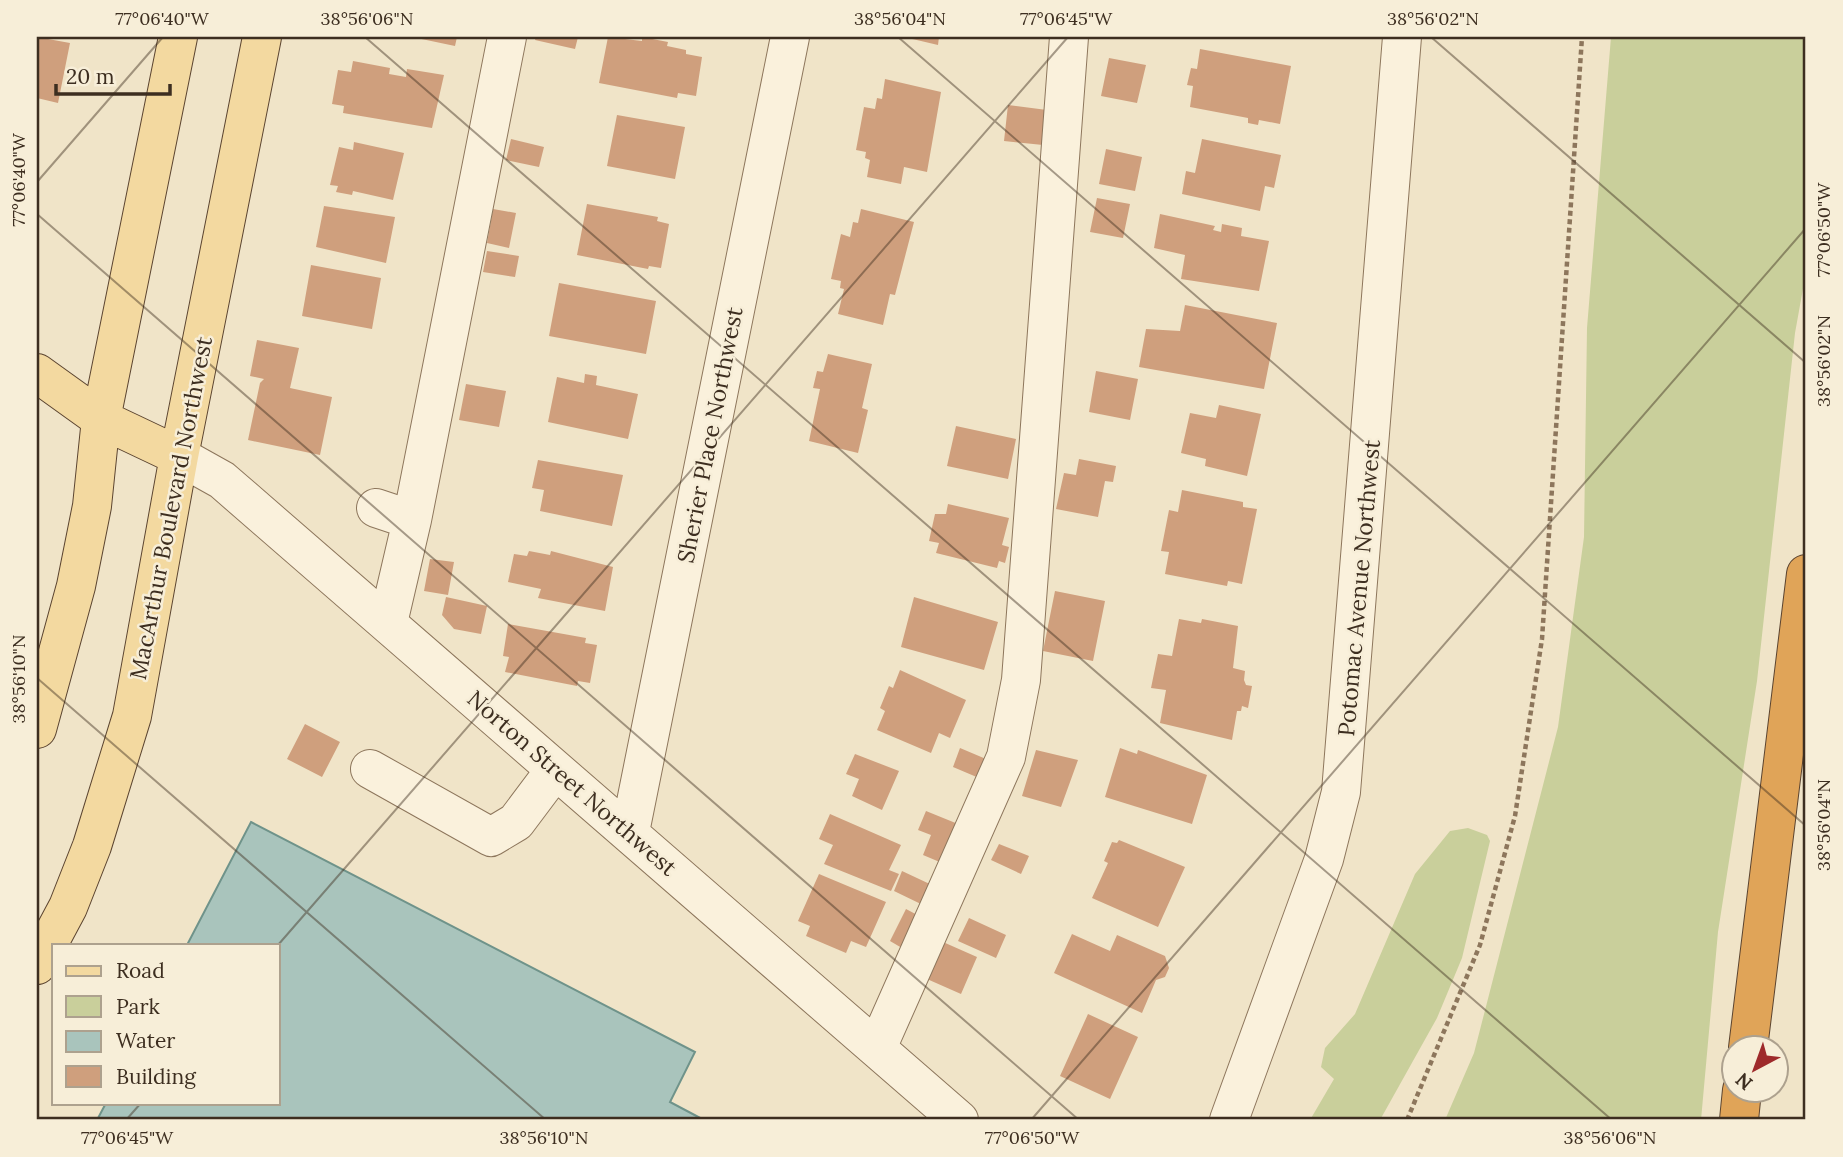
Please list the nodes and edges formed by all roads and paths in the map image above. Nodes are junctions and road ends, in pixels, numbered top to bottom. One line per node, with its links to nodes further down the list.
1 (178, 37): 9 (main road)
2 (262, 37): 10 (main road, MacArthur Boulevard Northwest)
3 (507, 37): 12 (street)
4 (789, 37): 18 (street, Sherier Place Northwest)
5 (1069, 37): 21 (street)
6 (1402, 37): 23 (street, Potomac Avenue Northwest)
7 (1583, 37): 24 (path)
8 (37, 373): 9 (main road)
9 (101, 419): 10 (main road); 15 (main road)
10 (178, 456): 14 (street, Norton Street Northwest); 19 (main road, MacArthur Boulevard Northwest)
11 (376, 508): 12 (street)
12 (412, 520): 14 (street)
13 (1806, 574): 20 (highway)
14 (388, 623): 17 (street, Norton Street Northwest)
15 (37, 729)
16 (370, 769): 17 (street)
17 (555, 770): 18 (street, Norton Street Northwest)
18 (630, 832): 21 (street, Norton Street Northwest)
19 (37, 965)
20 (1750, 1034)
21 (877, 1048): 22 (street, Norton Street Northwest)
22 (959, 1120)
23 (1229, 1120)
24 (1406, 1120)

